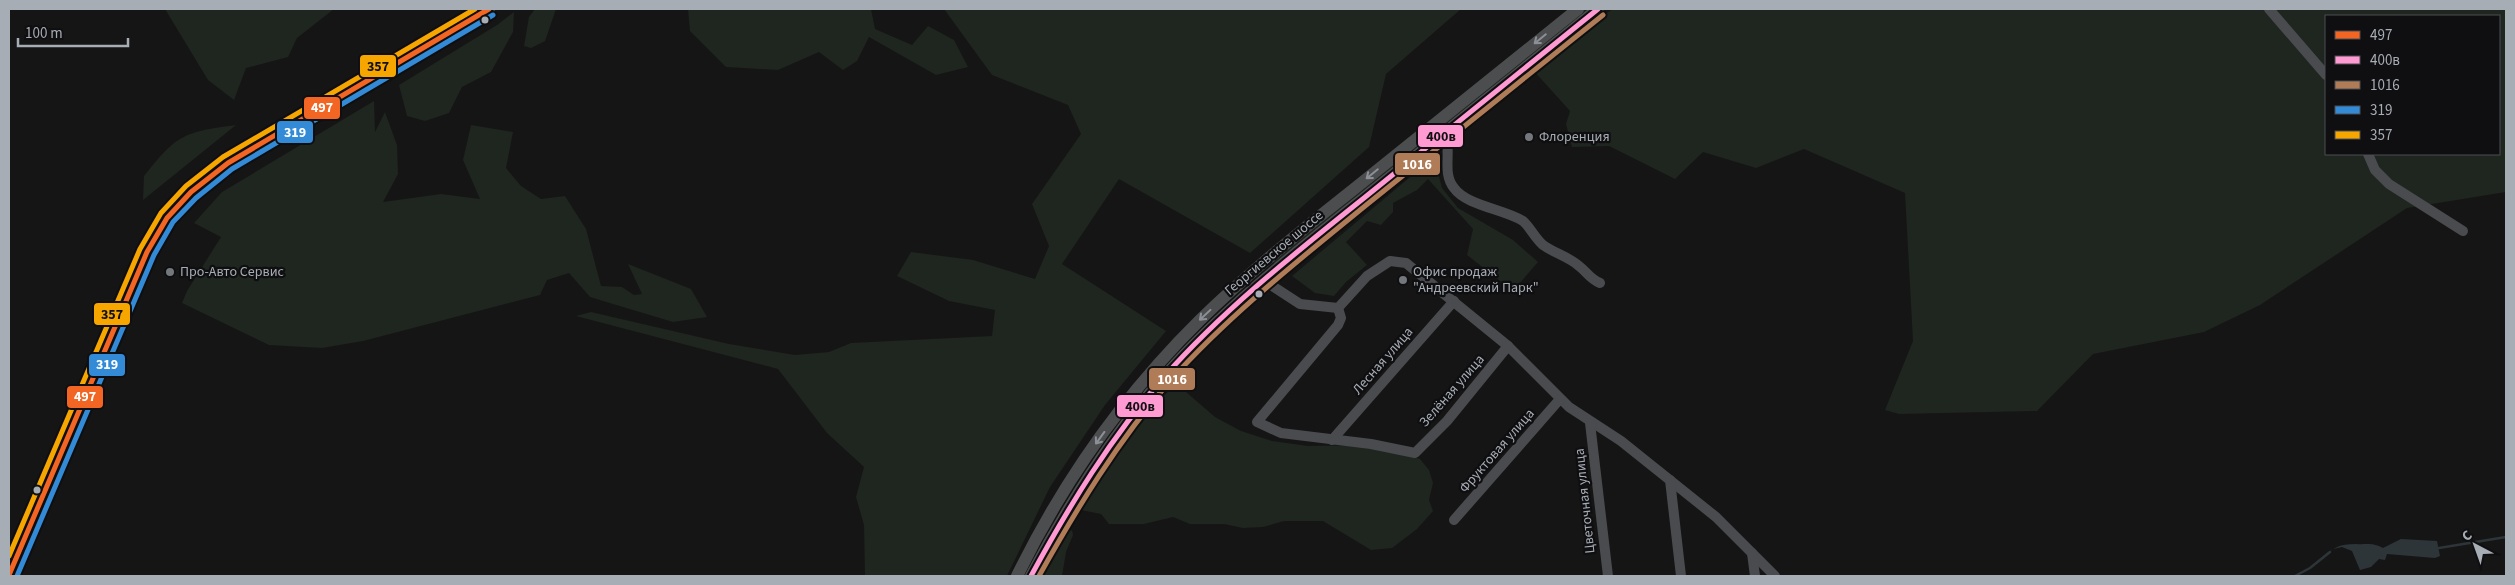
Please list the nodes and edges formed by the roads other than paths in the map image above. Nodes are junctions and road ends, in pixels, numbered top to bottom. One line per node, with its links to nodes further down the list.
1 (489, 9): 20 (main road)
2 (1578, 9): 21 (main road, Георгиевское шоссе, one-way to 21)
3 (1598, 9): 6 (main road, Георгиевское шоссе)
4 (2269, 9): 5 (street)
5 (2325, 74)
6 (1444, 133): 9 (main road, Георгиевское шоссе); 10 (street)
7 (2368, 155): 8 (street)
8 (2464, 231)
9 (1263, 280): 12 (street); 22 (main road, Георгиевское шоссе)
10 (1600, 283)
11 (1454, 301): 12 (street); 13 (street); 16 (street, Лесная улица)
12 (1338, 308): 16 (street)
13 (1508, 346): 14 (street); 16 (street, Зелёная улица)
14 (1560, 399): 15 (street); 18 (street, Фруктовая улица)
15 (1590, 423): 17 (street); 23 (street, Цветочная улица)
16 (1332, 440)
17 (1670, 480): 19 (street); 24 (street)
18 (1454, 520)
19 (1752, 553): 25 (street); 26 (street)
20 (9, 575)
21 (1017, 576)
22 (1031, 576)
23 (1608, 576)
24 (1681, 576)
25 (1755, 576)
26 (1775, 576)

